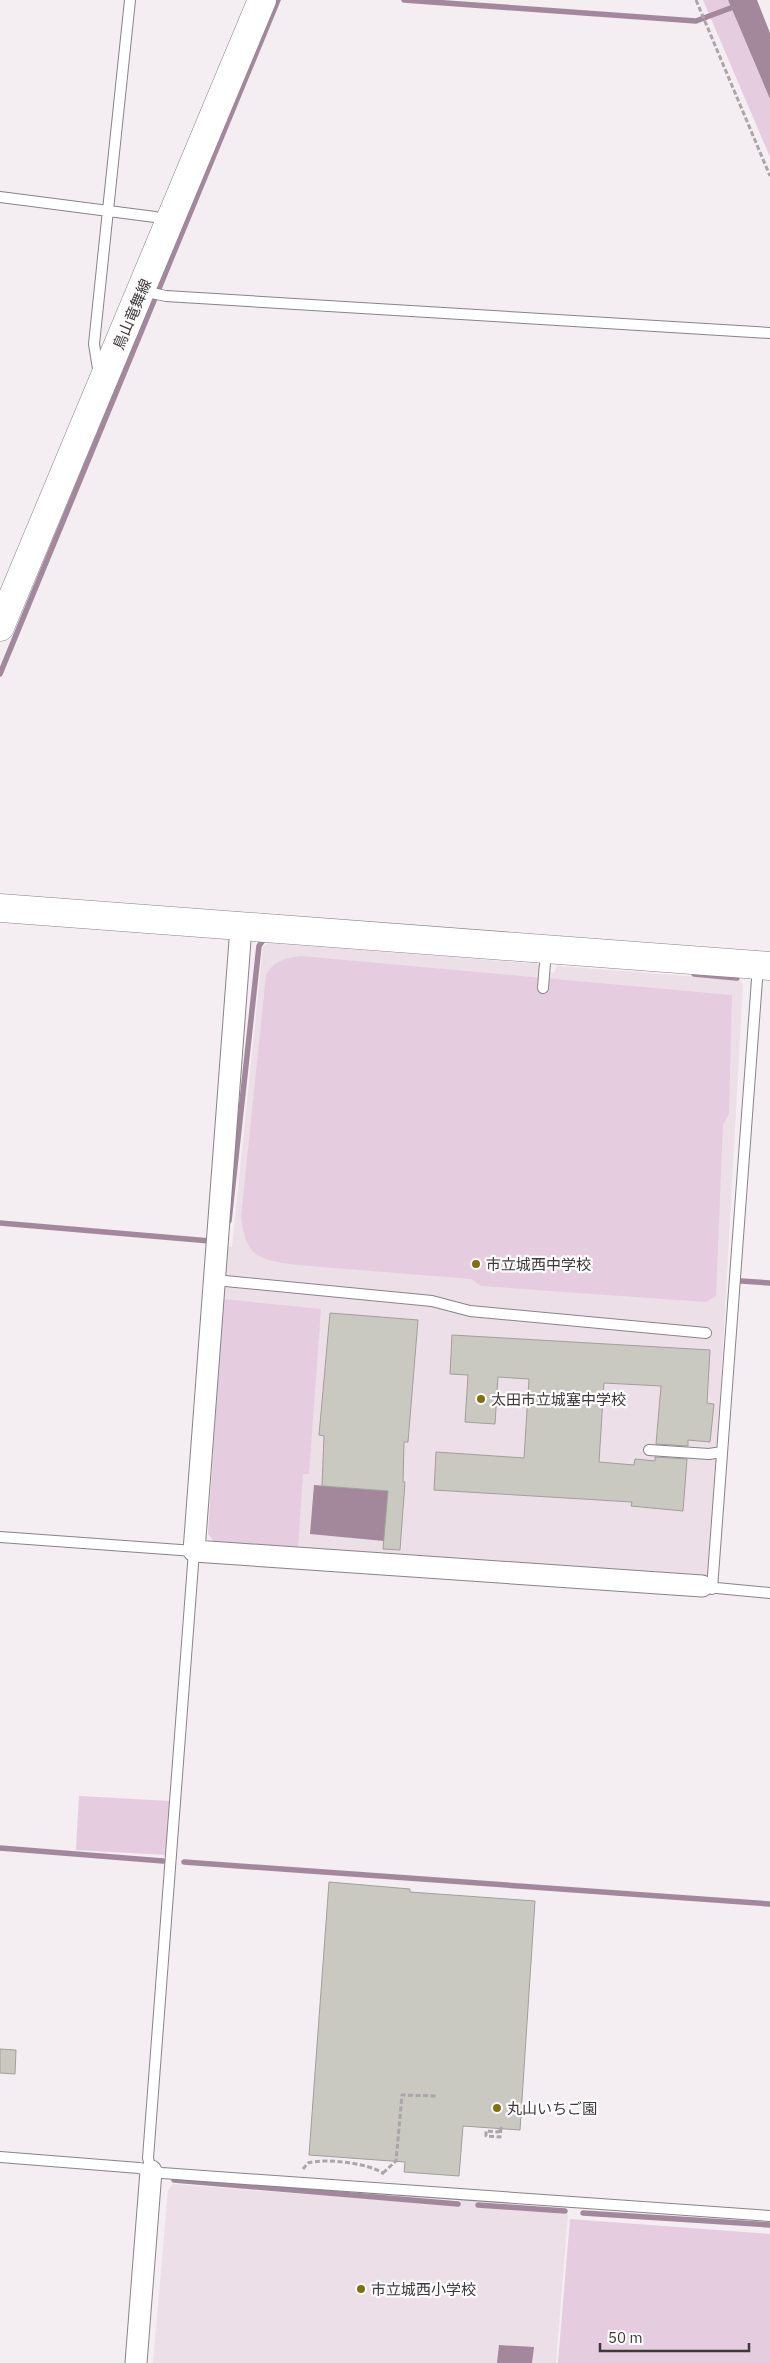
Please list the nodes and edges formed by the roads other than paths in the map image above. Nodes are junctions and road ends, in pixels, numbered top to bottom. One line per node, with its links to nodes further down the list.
1 (130, 0): 4 (lane)
2 (262, 0): 5 (street, 鳥山竜舞線)
3 (0, 197): 4 (lane)
4 (107, 211): 5 (lane); 8 (lane)
5 (171, 221): 6 (street, 鳥山竜舞線)
6 (143, 287): 7 (lane); 8 (street, 鳥山竜舞線)
7 (770, 332)
8 (102, 385): 9 (street, 鳥山竜舞線)
9 (0, 627)
10 (0, 908): 11 (street)
11 (241, 927): 12 (street); 15 (street)
12 (545, 959): 13 (street); 14 (lane)
13 (764, 966): 18 (lane)
14 (543, 988)
15 (215, 1280): 16 (lane); 20 (street)
16 (706, 1333)
17 (649, 1450): 18 (lane)
18 (722, 1452): 21 (lane)
19 (0, 1537): 20 (lane)
20 (194, 1551): 21 (street); 24 (lane)
21 (707, 1587): 22 (lane)
22 (770, 1593)
23 (0, 2157): 24 (lane)
24 (151, 2171): 25 (lane); 26 (street)
25 (770, 2216)
26 (136, 2363)

